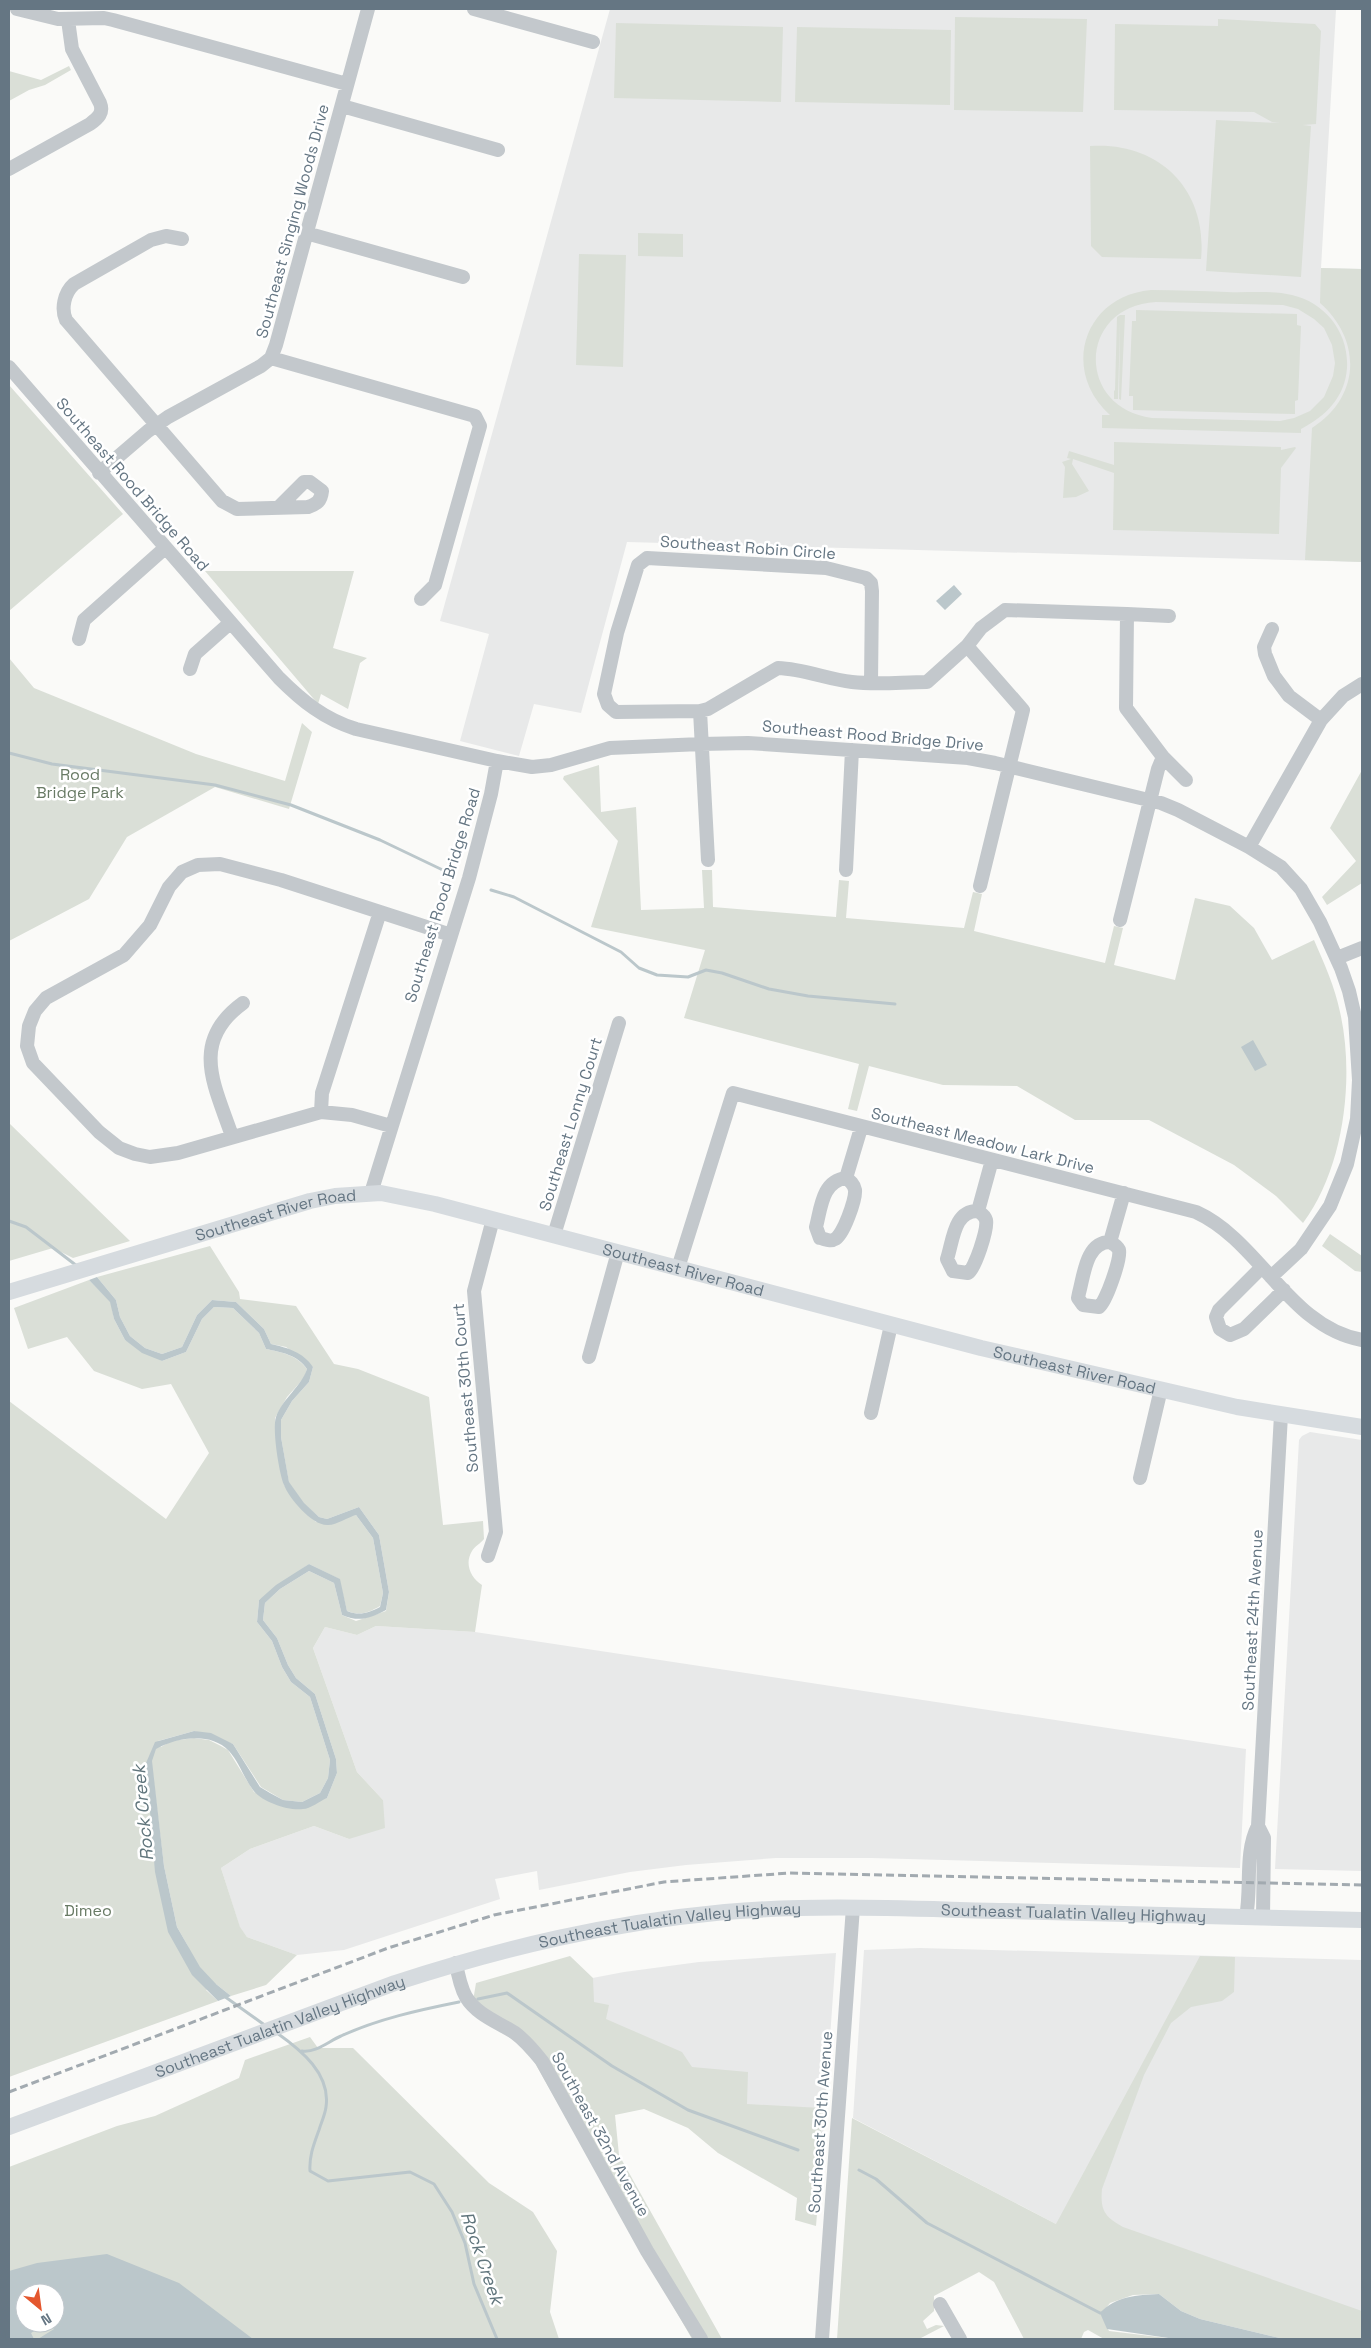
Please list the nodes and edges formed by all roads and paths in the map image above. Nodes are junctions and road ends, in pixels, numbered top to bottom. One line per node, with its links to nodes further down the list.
1 (17, 9): 4 (street)
2 (368, 9): 6 (street, Southeast Singing Woods Drive)
3 (474, 9): 5 (street)
4 (68, 20): 6 (street); 9 (street)
5 (593, 42)
6 (347, 84): 7 (street, Southeast Singing Woods Drive)
7 (342, 106): 8 (street); 10 (street, Southeast Singing Woods Drive)
8 (498, 150)
9 (9, 169)
10 (306, 233): 12 (street); 13 (street, Southeast Singing Woods Drive)
11 (182, 239): 15 (street)
12 (463, 277)
13 (271, 358): 15 (street, Southeast Singing Woods Drive); 19 (street)
14 (9, 367): 16 (street, Southeast Rood Bridge Road)
15 (156, 426): 16 (street, Southeast Singing Woods Drive); 17 (street)
16 (99, 473): 18 (street, Southeast Rood Bridge Road)
17 (279, 507)
18 (165, 548): 22 (street, Southeast Rood Bridge Road); 24 (street)
19 (421, 599)
20 (1127, 614): 21 (street); 25 (street); 33 (street)
21 (1168, 616)
22 (230, 623): 26 (street); 34 (street, Southeast Rood Bridge Road)
23 (1272, 629): 30 (street)
24 (79, 638)
25 (967, 646): 27 (street); 35 (street)
26 (190, 669)
27 (870, 683): 29 (street); 29 (street, Southeast Robin Circle)
28 (1362, 684): 30 (street)
29 (700, 711): 31 (street)
30 (1321, 720): 38 (street)
31 (701, 744): 32 (street, Southeast Rood Bridge Drive); 34 (street, Southeast Rood Bridge Drive); 39 (street)
32 (852, 750): 35 (street, Southeast Rood Bridge Drive); 40 (street)
33 (1163, 757): 36 (street); 37 (street)
34 (497, 761): 44 (street, Southeast Rood Bridge Road)
35 (1008, 766): 37 (street, Southeast Rood Bridge Drive); 41 (street)
36 (1186, 780)
37 (1150, 800): 38 (street, Southeast Rood Bridge Drive); 43 (street)
38 (1249, 847): 46 (street, Southeast Rood Bridge Drive)
39 (708, 860)
40 (846, 870)
41 (980, 886)
42 (380, 912): 44 (street); 50 (street); 53 (street)
43 (1120, 920)
44 (451, 935): 51 (street, Southeast Rood Bridge Road)
45 (1362, 948): 46 (street)
46 (1337, 958): 49 (street, Southeast Rood Bridge Drive)
47 (243, 1003): 53 (street)
48 (619, 1023): 60 (street, Southeast Lonny Court)
49 (1361, 1080): 64 (street, Southeast Rood Bridge Drive)
50 (321, 1112): 51 (street); 53 (street)
51 (392, 1126): 56 (street, Southeast Rood Bridge Road)
52 (861, 1128): 54 (street, Southeast Meadow Lark Drive); 55 (street); 63 (street, Southeast Meadow Lark Drive)
53 (232, 1136)
54 (992, 1160): 57 (street, Southeast Meadow Lark Drive); 58 (street)
55 (846, 1178)
56 (371, 1193): 59 (main road, Southeast River Road); 66 (main road, Southeast River Road)
57 (1124, 1193): 61 (street); 64 (street, Southeast Meadow Lark Drive)
58 (978, 1211)
59 (493, 1219): 60 (main road, Southeast River Road); 75 (street, Southeast 30th Court)
60 (554, 1235): 62 (main road, Southeast River Road)
61 (1110, 1242)
62 (618, 1252): 63 (main road, Southeast River Road); 69 (street)
63 (678, 1268): 67 (main road, Southeast River Road)
64 (1266, 1272): 65 (street, Southeast Meadow Lark Drive); 65 (street, Southeast Rood Bridge Drive)
65 (1284, 1290): 68 (street, Southeast Meadow Lark Drive)
66 (9, 1292)
67 (891, 1325): 70 (main road, Southeast River Road); 71 (street)
68 (1362, 1340)
69 (588, 1357)
70 (1160, 1390): 72 (main road, Southeast River Road); 74 (street)
71 (871, 1413)
72 (1281, 1415): 73 (main road, Southeast River Road); 76 (street, Southeast 24th Avenue)
73 (1362, 1427)
74 (1140, 1478)
75 (488, 1556)
76 (1258, 1826): 78 (street, Southeast 24th Avenue); 79 (street, Southeast 24th Avenue)
77 (853, 1907): 78 (main road, Southeast Tualatin Valley Highway); 81 (main road, Southeast Tualatin Valley Highway); 85 (street, Southeast 30th Avenue)
78 (1246, 1917): 79 (main road, Southeast Tualatin Valley Highway)
79 (1263, 1917): 80 (main road, Southeast Tualatin Valley Highway)
80 (1362, 1920)
81 (456, 1963): 82 (main road, Southeast Tualatin Valley Highway); 84 (street, Southeast 32nd Avenue)
82 (9, 2127)
83 (940, 2304): 86 (street)
84 (700, 2339)
85 (822, 2339)
86 (960, 2339)

